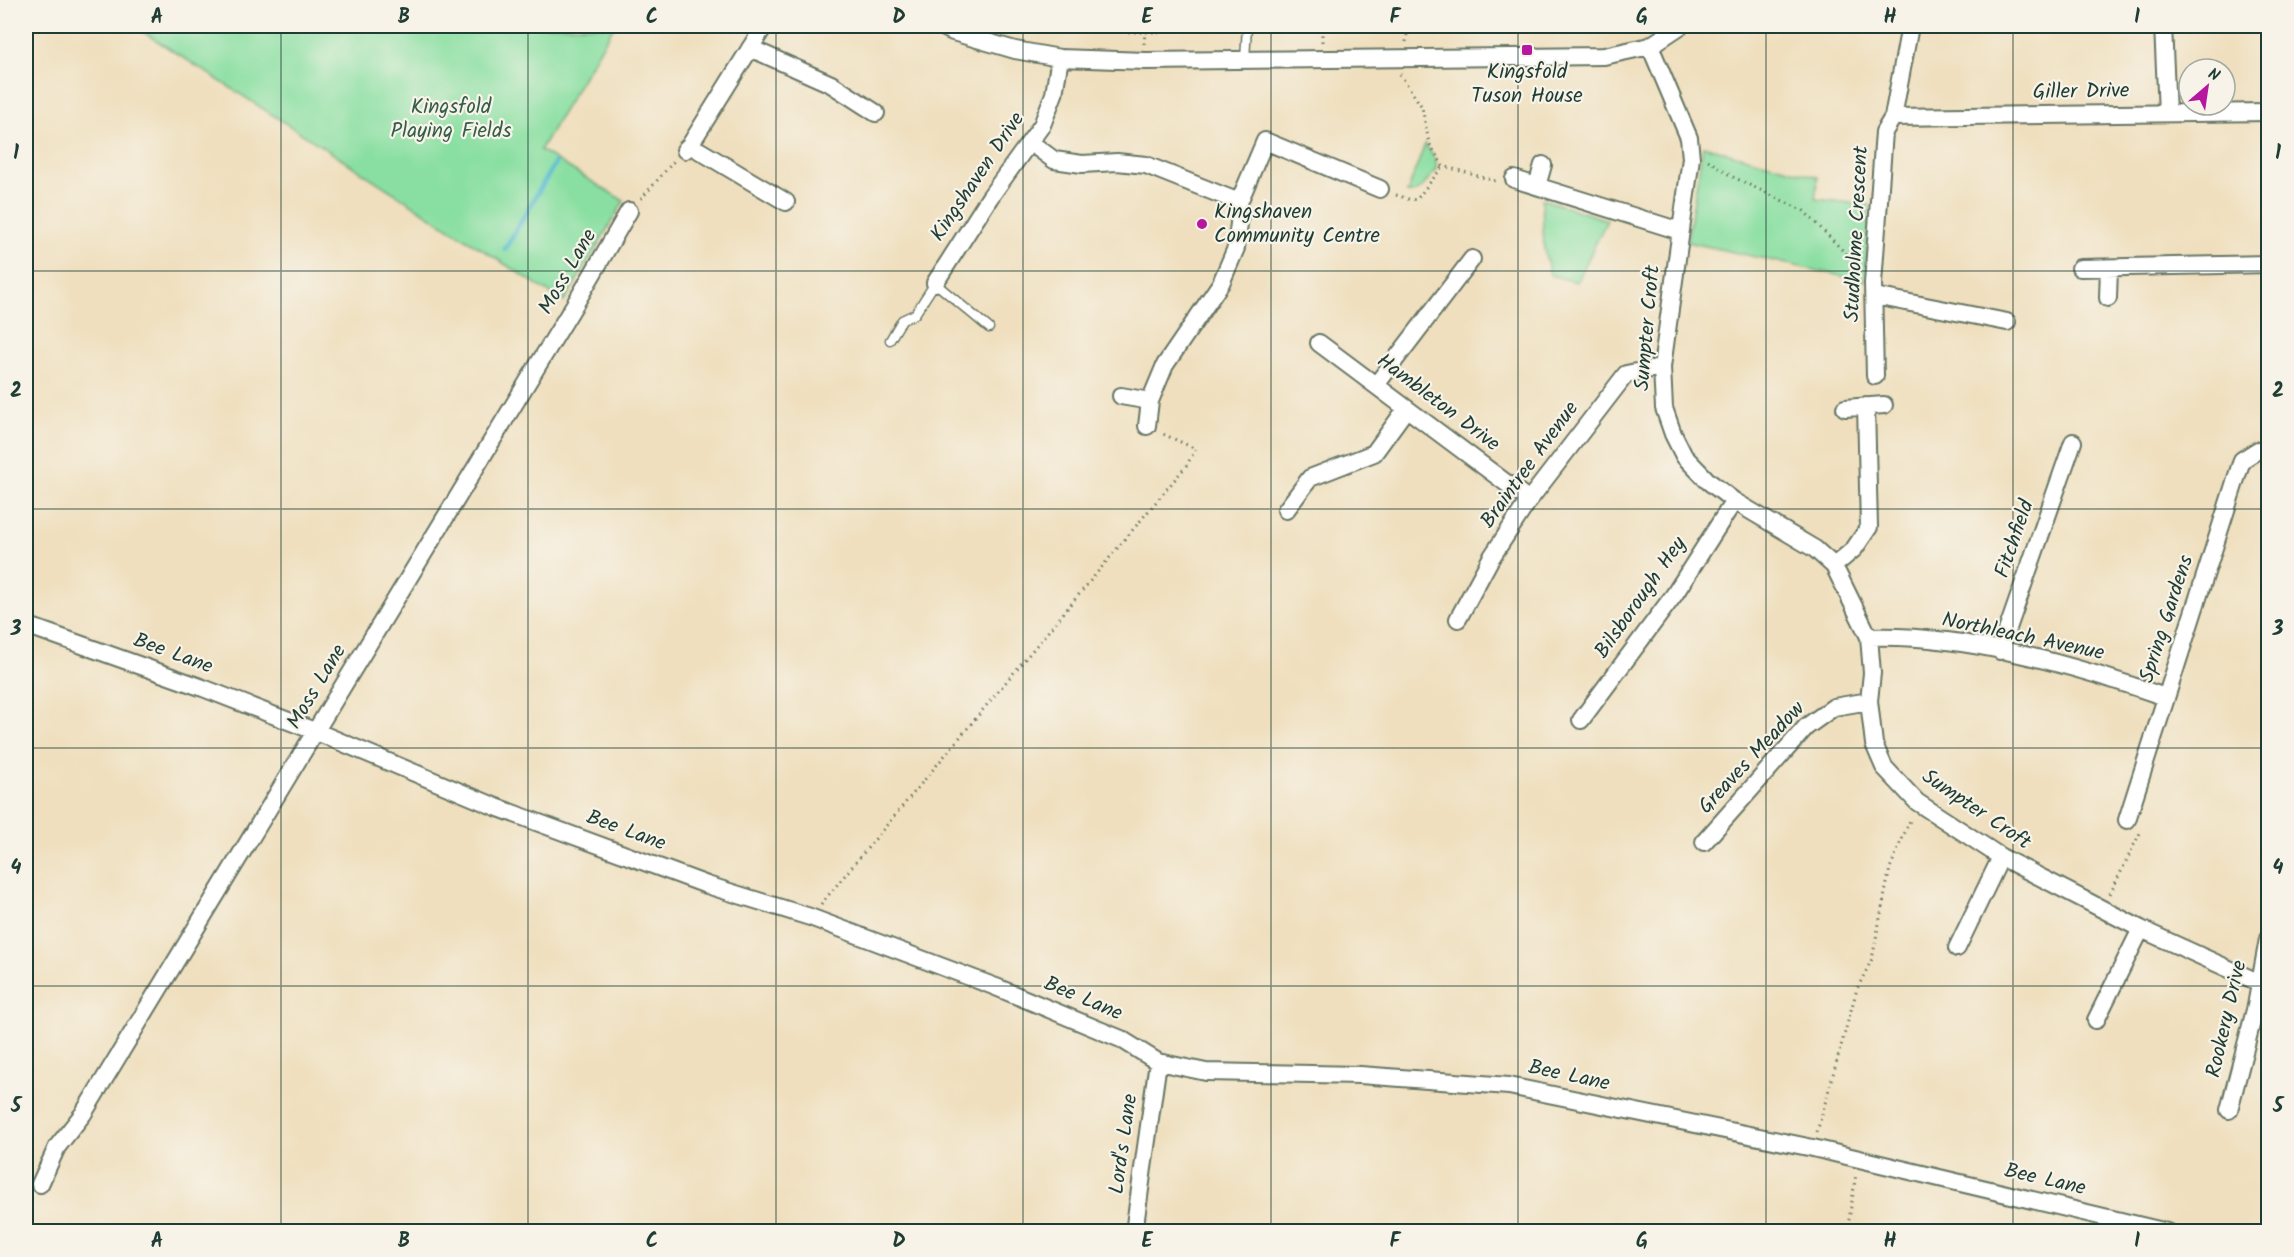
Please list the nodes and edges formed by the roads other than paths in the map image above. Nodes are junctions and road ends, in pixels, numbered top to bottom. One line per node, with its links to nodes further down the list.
1 (764, 26): 8 (street)
2 (941, 26): 9 (street)
3 (1247, 26): 10 (lane)
4 (1680, 26): 7 (street)
5 (1910, 26): 14 (street, Studholme Crescent)
6 (2163, 26): 13 (street)
7 (1650, 46): 10 (street); 23 (street, Sumpter Croft)
8 (750, 48): 12 (street); 20 (street)
9 (1060, 58): 10 (street); 15 (street, Kingshaven Drive)
10 (1245, 60)
11 (2268, 112): 13 (street, Giller Drive)
12 (876, 113)
13 (2167, 113): 14 (street, Giller Drive)
14 (1893, 117): 29 (street, Studholme Crescent)
15 (1031, 143): 21 (street); 28 (street, Kingshaven Drive)
16 (1543, 165): 18 (street)
17 (1514, 179): 18 (street)
18 (1537, 186): 23 (street)
19 (1380, 189): 21 (street)
20 (786, 202)
21 (1239, 202): 39 (street)
22 (629, 211): 58 (street, Moss Lane)
23 (1680, 231): 35 (street, Sumpter Croft)
24 (1472, 259): 37 (street)
25 (2268, 264): 27 (street)
26 (2080, 268): 27 (street)
27 (2109, 268): 30 (street)
28 (935, 283): 32 (lane); 33 (lane)
29 (1875, 296): 31 (street); 36 (street, Studholme Crescent)
30 (2108, 298)
31 (2007, 322)
32 (989, 328)
33 (890, 340)
34 (1319, 342): 37 (street, Hambleton Drive)
35 (1662, 367): 47 (street, Braintree Avenue); 48 (street, Sumpter Croft)
36 (1875, 376)
37 (1376, 385): 43 (street, Hambleton Drive)
38 (1121, 396): 39 (street)
39 (1150, 401): 44 (street)
40 (1884, 405): 41 (street)
41 (1866, 406): 42 (street); 50 (street)
42 (1845, 408)
43 (1406, 409): 47 (street, Hambleton Drive); 49 (street)
44 (1147, 426)
45 (2073, 442): 54 (street, Fitchfield)
46 (2268, 450): 55 (street, Spring Gardens)
47 (1529, 500): 51 (street, Braintree Avenue)
48 (1734, 501): 50 (street, Sumpter Croft); 57 (street, Bilsborough Hey)
49 (1287, 510)
50 (1833, 566): 53 (street, Sumpter Croft)
51 (1458, 619)
52 (26, 625): 58 (street, Bee Lane)
53 (1869, 637): 54 (street, Northleach Avenue); 56 (street, Sumpter Croft)
54 (2000, 651): 55 (street, Northleach Avenue)
55 (2165, 697): 59 (street, Spring Gardens)
56 (1869, 701): 60 (street, Greaves Meadow); 61 (street, Sumpter Croft)
57 (1581, 720)
58 (317, 732): 67 (street, Bee Lane); 69 (street, Moss Lane)
59 (2127, 820)
60 (1704, 842)
61 (2001, 857): 62 (street, Sumpter Croft); 64 (street)
62 (2141, 929): 65 (street, Sumpter Croft); 66 (street)
63 (2268, 939): 65 (street, Rookery Drive)
64 (1957, 948)
65 (2260, 983): 68 (street, Rookery Drive)
66 (2096, 1020)
67 (1158, 1062): 70 (street, Lord's Lane); 71 (street, Bee Lane)
68 (2229, 1110)
69 (40, 1184)
70 (1134, 1232)
71 (2167, 1232)

